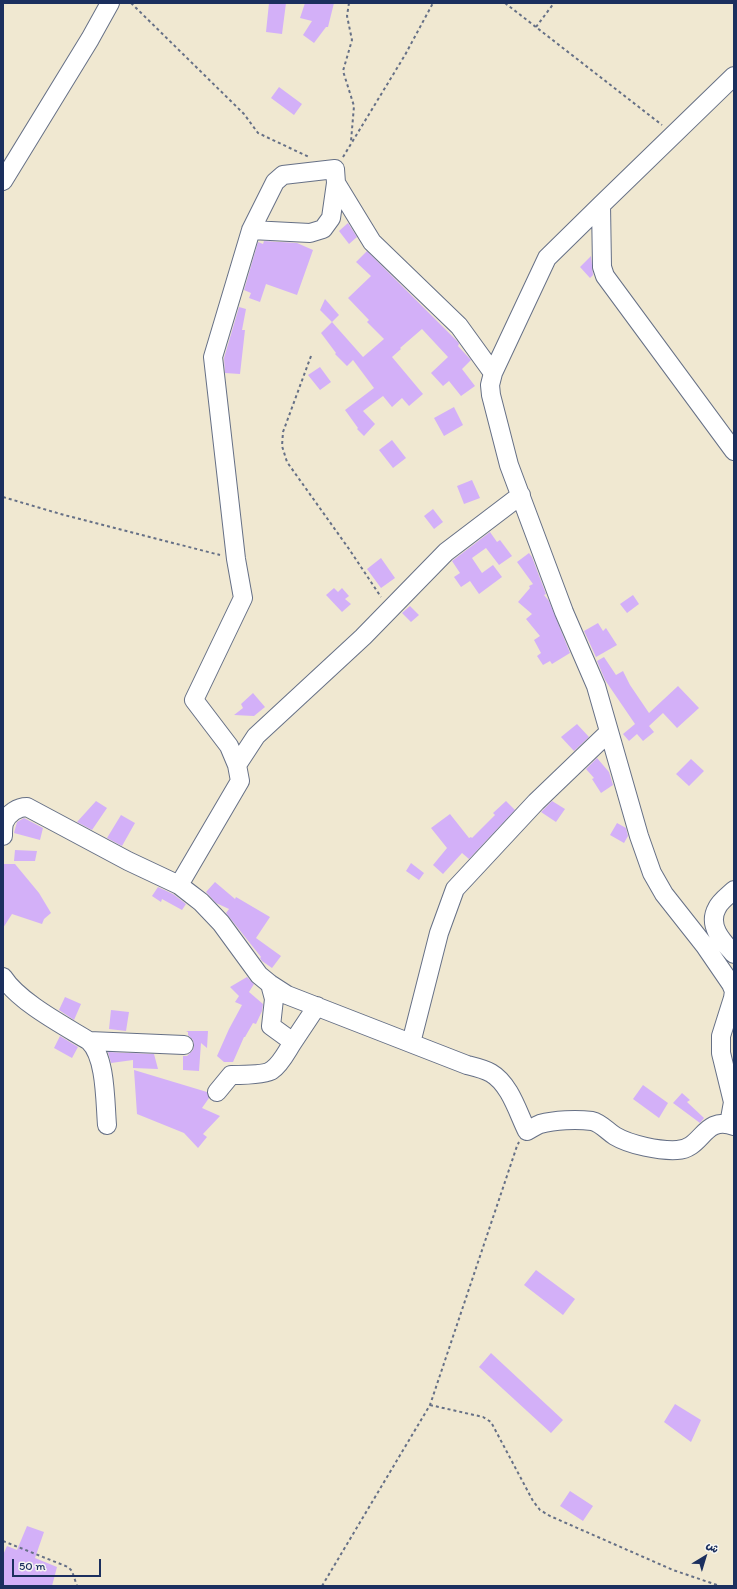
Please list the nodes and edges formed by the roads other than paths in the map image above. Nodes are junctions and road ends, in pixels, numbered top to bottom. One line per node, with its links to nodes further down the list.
1 (110, 3): 4 (street)
2 (734, 76): 5 (street)
3 (336, 176): 6 (street); 6 (street); 7 (street)
4 (3, 180)
5 (601, 204): 7 (street); 8 (street)
6 (251, 230): 11 (street)
7 (493, 373): 9 (street)
8 (734, 451)
9 (520, 495): 10 (street); 11 (street)
10 (609, 732): 18 (street); 22 (street)
11 (237, 765): 13 (street)
12 (3, 836): 13 (street)
13 (179, 886): 17 (street)
14 (734, 890): 15 (street)
15 (734, 954)
16 (3, 977): 20 (street)
17 (270, 984): 19 (street); 21 (street)
18 (733, 984): 26 (street)
19 (317, 1006): 21 (street); 22 (street)
20 (90, 1041): 23 (street); 25 (street)
21 (293, 1042): 24 (street)
22 (411, 1043): 26 (street)
23 (184, 1045)
24 (218, 1092)
25 (106, 1125)
26 (732, 1125)

